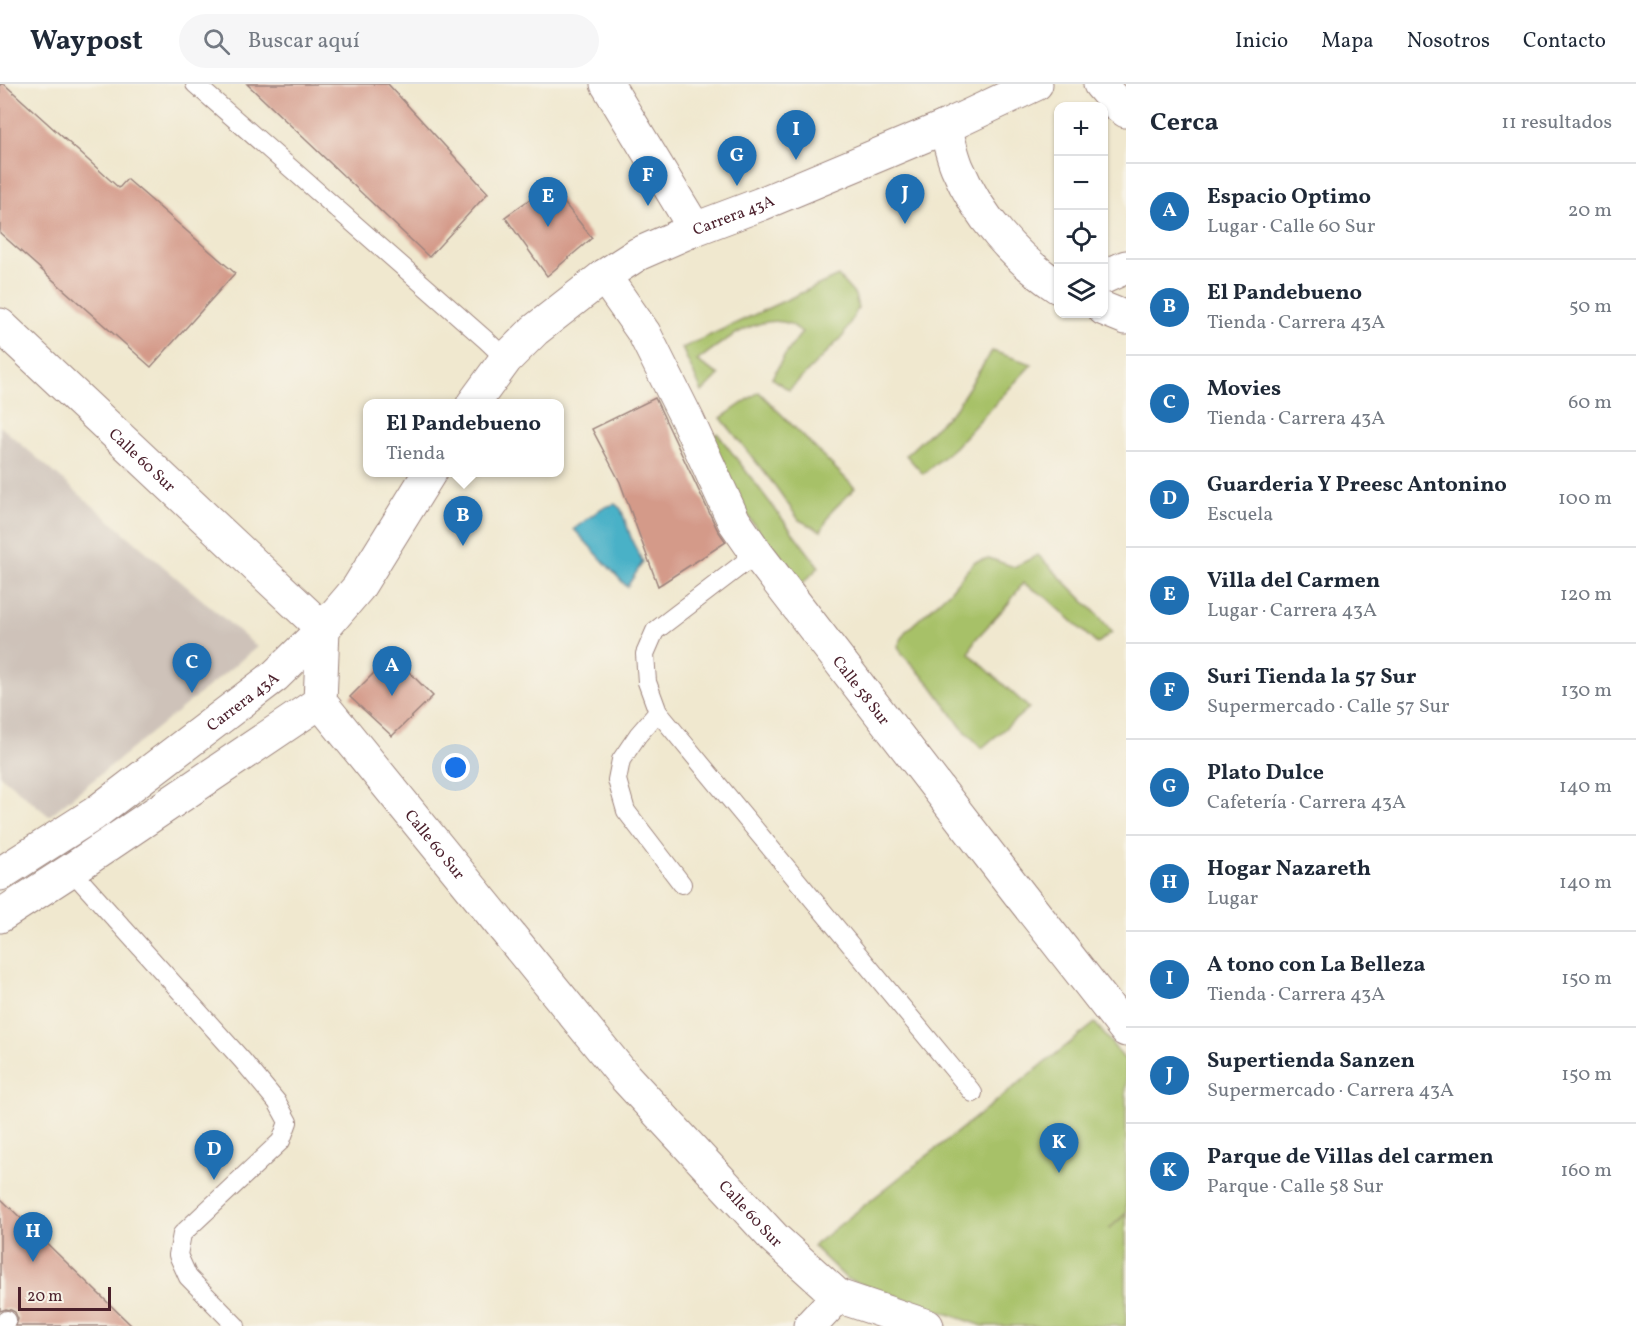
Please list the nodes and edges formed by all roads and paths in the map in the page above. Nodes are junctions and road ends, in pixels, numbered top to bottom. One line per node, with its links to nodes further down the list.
1 (195, 84): 15 (lane)
2 (607, 84): 7 (street)
3 (1036, 84): 6 (street, Carrera 43A)
4 (1100, 84): 5 (street)
5 (1126, 111)
6 (945, 127): 7 (street, Carrera 43A); 11 (street)
7 (695, 229): 10 (street, Carrera 43A)
8 (1126, 267): 9 (street)
9 (1108, 275)
10 (604, 276): 15 (street, Carrera 43A); 18 (street, Calle 58 Sur)
11 (1054, 284)
12 (1108, 311): 13 (street)
13 (1126, 318)
14 (0, 325): 19 (street, Calle 60 Sur)
15 (506, 359): 16 (street, Carrera 43A)
16 (477, 399)
17 (427, 477): 19 (street, Carrera 43A)
18 (757, 553): 21 (lane); 26 (street, Calle 58 Sur)
19 (323, 629): 20 (street); 23 (street, Carrera 43A)
20 (320, 702): 22 (street); 28 (street, Calle 60 Sur)
21 (658, 712): 24 (lane); 27 (lane)
22 (71, 870): 25 (street); 29 (lane)
23 (0, 874)
24 (682, 884)
25 (0, 916)
26 (1119, 1008)
27 (973, 1093)
28 (838, 1296): 30 (street); 31 (street, Calle 60 Sur)
29 (236, 1326)
30 (810, 1326)
31 (927, 1326)

